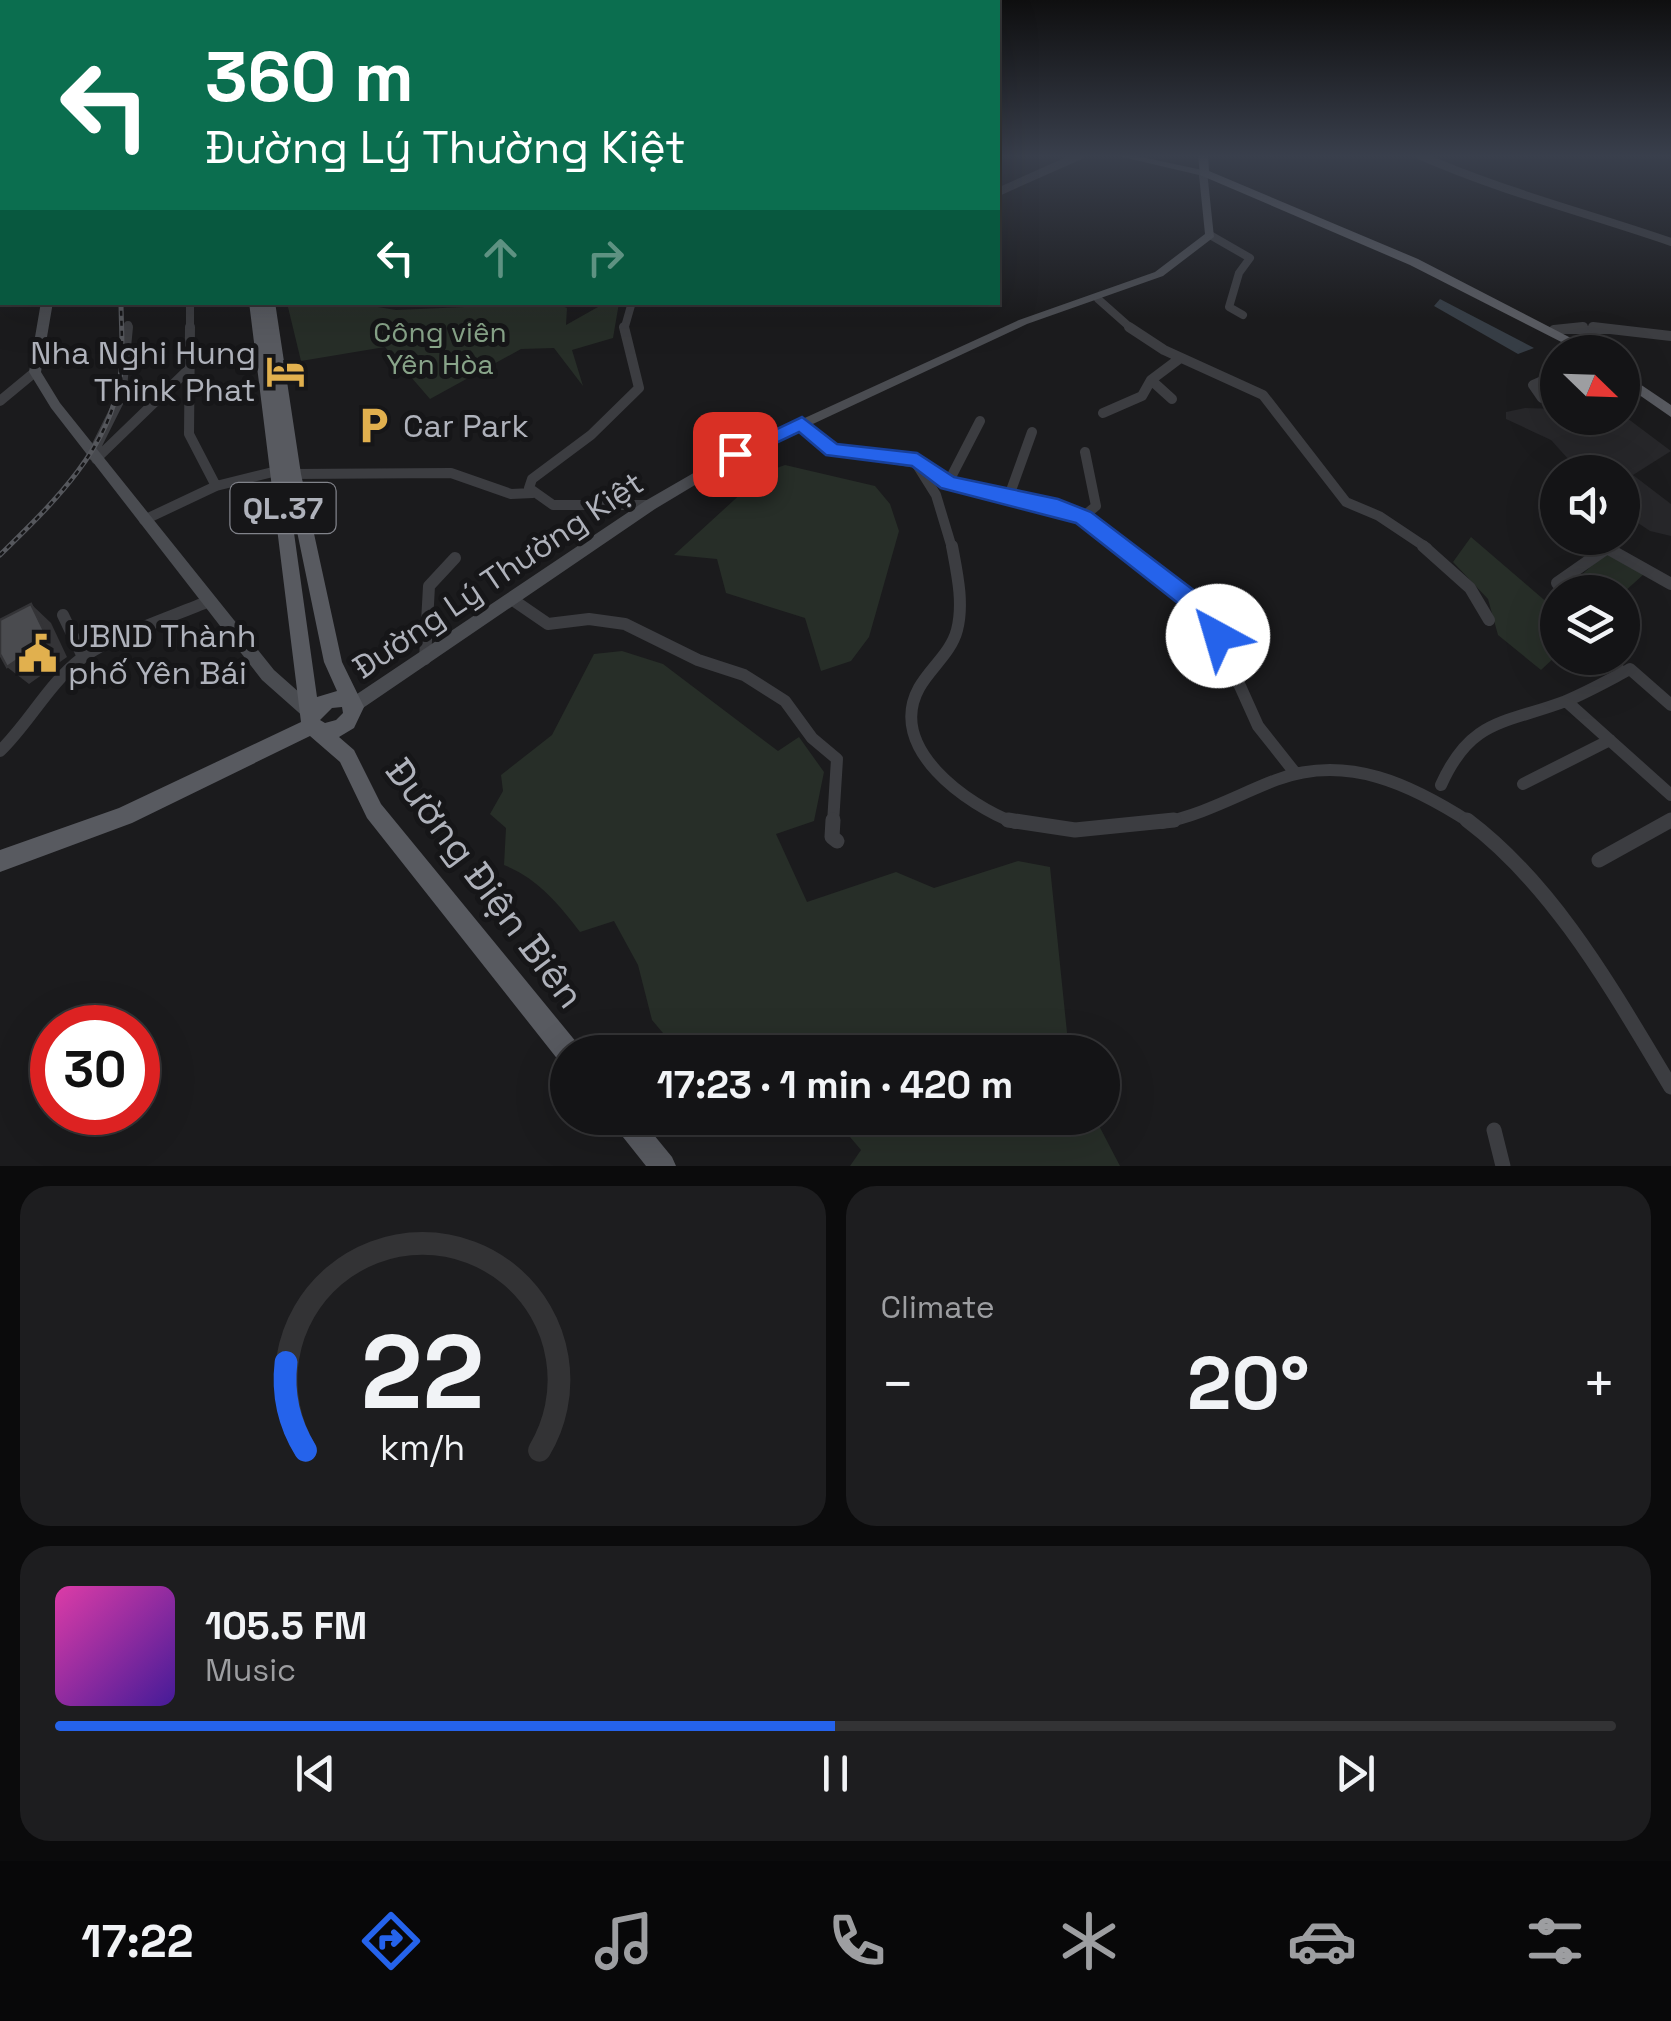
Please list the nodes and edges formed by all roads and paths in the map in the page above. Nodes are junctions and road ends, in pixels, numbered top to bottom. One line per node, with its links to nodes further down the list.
1 (1208, 209): 4 (main road)
2 (1297, 209): 14 (main road)
3 (1576, 209): 5 (street)
4 (1210, 235): 6 (main road, Đường Lý Thường Kiệt); 12 (street)
5 (1671, 242)
6 (1098, 299): 17 (street); 27 (main road, Đường Lý Thường Kiệt)
7 (46, 305): 19 (main road)
8 (190, 305): 18 (street)
9 (256, 305): 32 (main road, QL.37)
10 (268, 305): 32 (main road, QL.37)
11 (631, 305): 35 (street)
12 (1243, 315)
13 (128, 324): 30 (street)
14 (1554, 330): 15 (main road); 16 (street)
15 (1562, 335)
16 (1671, 336)
17 (1179, 359): 20 (street); 46 (street)
18 (188, 370): 30 (street); 34 (street)
19 (35, 372): 23 (street); 30 (main road)
20 (1152, 380): 22 (street); 25 (street)
21 (1640, 389): 24 (main road)
22 (1172, 398)
23 (0, 401)
24 (1671, 412)
25 (1103, 413)
26 (980, 421): 33 (street)
27 (802, 423): 31 (street); 37 (main road, Đường Lý Thường Kiệt)
28 (1032, 432): 36 (street)
29 (1085, 452): 38 (street)
30 (94, 457): 39 (main road)
31 (910, 460): 33 (street); 58 (street)
32 (285, 472): 34 (street); 35 (street); 53 (main road, QL.37); 54 (main road, QL.37)
33 (948, 482): 36 (street)
34 (216, 486): 39 (street)
35 (534, 493): 37 (street)
36 (1008, 496): 38 (street)
37 (650, 505): 43 (main road, Đường Lý Thường Kiệt)
38 (1083, 517): 58 (street)
39 (144, 520): 44 (main road)
40 (454, 558): 48 (street)
41 (1570, 575): 42 (street)
42 (1671, 584)
43 (513, 600): 48 (main road, Đường Lý Thường Kiệt); 63 (street)
44 (209, 601): 47 (street); 54 (main road)
45 (64, 614): 47 (street)
46 (1489, 620)
47 (83, 657): 56 (street)
48 (425, 660): 53 (main road, Đường Lý Thường Kiệt)
49 (1617, 675): 51 (street)
50 (1637, 675): 52 (street)
51 (1566, 700): 55 (street); 60 (street)
52 (1671, 705)
53 (352, 707): 54 (main road); 54 (main road); 57 (main road, Đường Điện Biên)
54 (314, 723): 57 (main road, Đường Điện Biên); 65 (main road)
55 (1610, 740): 59 (street); 61 (street)
56 (0, 751)
57 (346, 756): 66 (main road, Đường Điện Biên)
58 (1296, 774): 67 (street)
59 (1523, 784)
60 (1441, 786)
61 (1671, 795)
62 (1671, 820): 64 (street)
63 (837, 841)
64 (1600, 860)
65 (0, 861)
66 (554, 1035)
67 (1671, 1086)
68 (1494, 1130): 71 (street)
69 (638, 1135): 70 (main road)
70 (663, 1166)
71 (1503, 1166)

